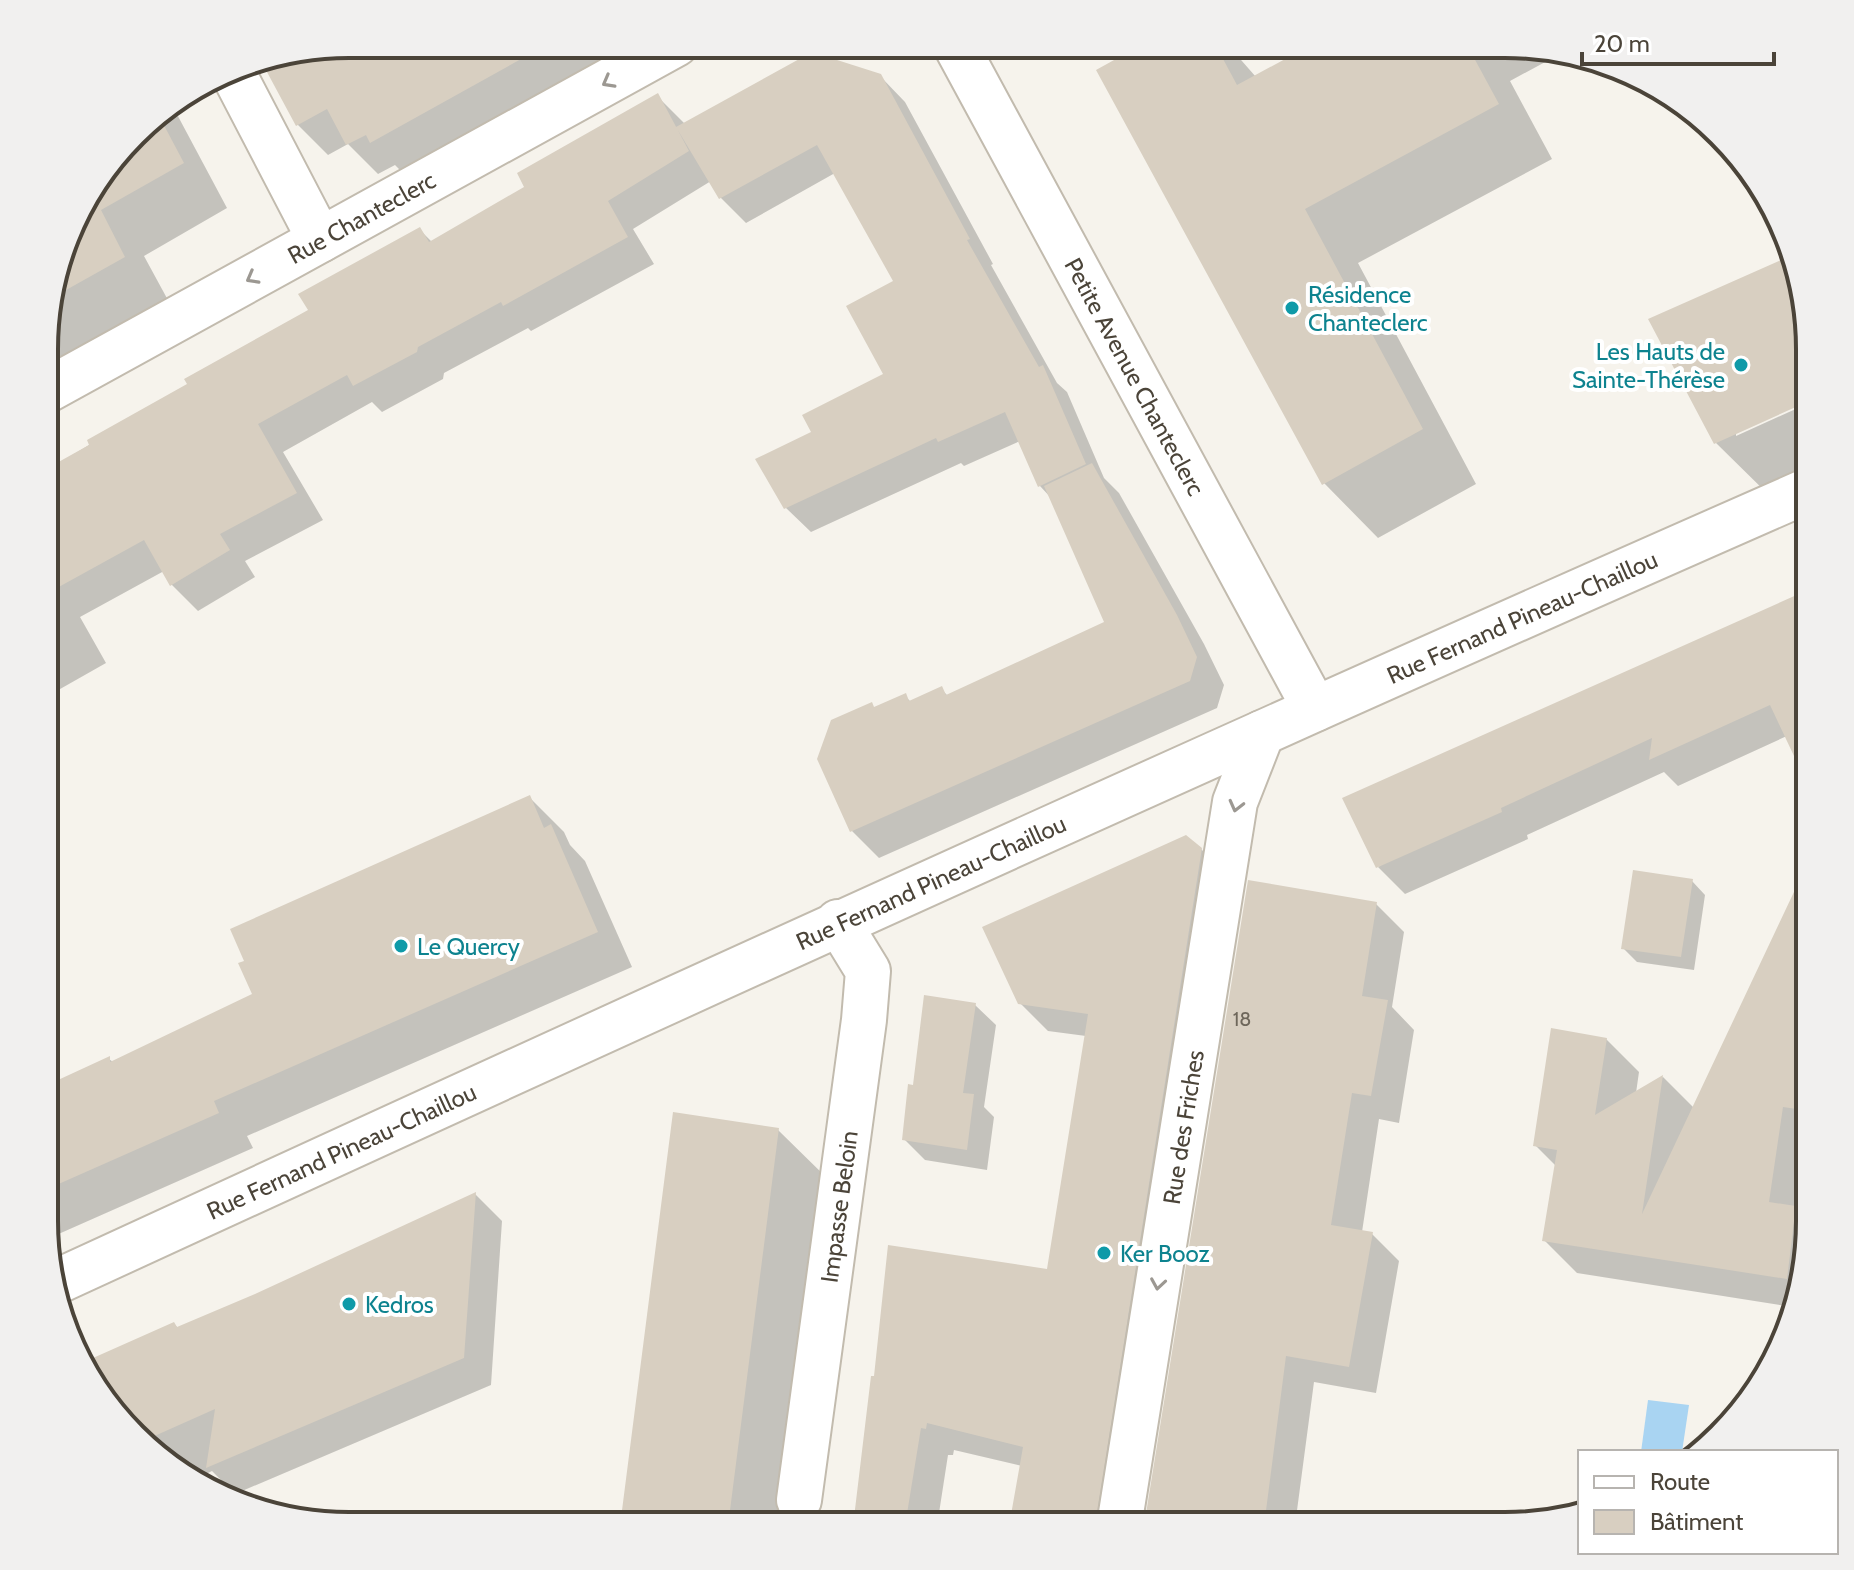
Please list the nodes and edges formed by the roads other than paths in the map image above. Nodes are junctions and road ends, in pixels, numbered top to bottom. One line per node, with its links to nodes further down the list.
1 (651, 58): 4 (street, Rue Chanteclerc, one-way to 4)
2 (963, 58): 7 (street, Petite Avenue Chanteclerc)
3 (237, 80): 4 (street)
4 (320, 240): 5 (street, Rue Chanteclerc, one-way to 5)
5 (58, 384)
6 (1796, 496): 7 (street, Rue Fernand Pineau-Chaillou)
7 (1315, 709): 8 (street, Rue Fernand Pineau-Chaillou)
8 (1262, 733): 9 (street, Rue Fernand Pineau-Chaillou); 12 (street, Rue des Friches, one-way to 12)
9 (838, 922): 10 (street, Rue Fernand Pineau-Chaillou); 11 (street, Impasse Beloin)
10 (64, 1278)
11 (799, 1500)
12 (1121, 1512)

